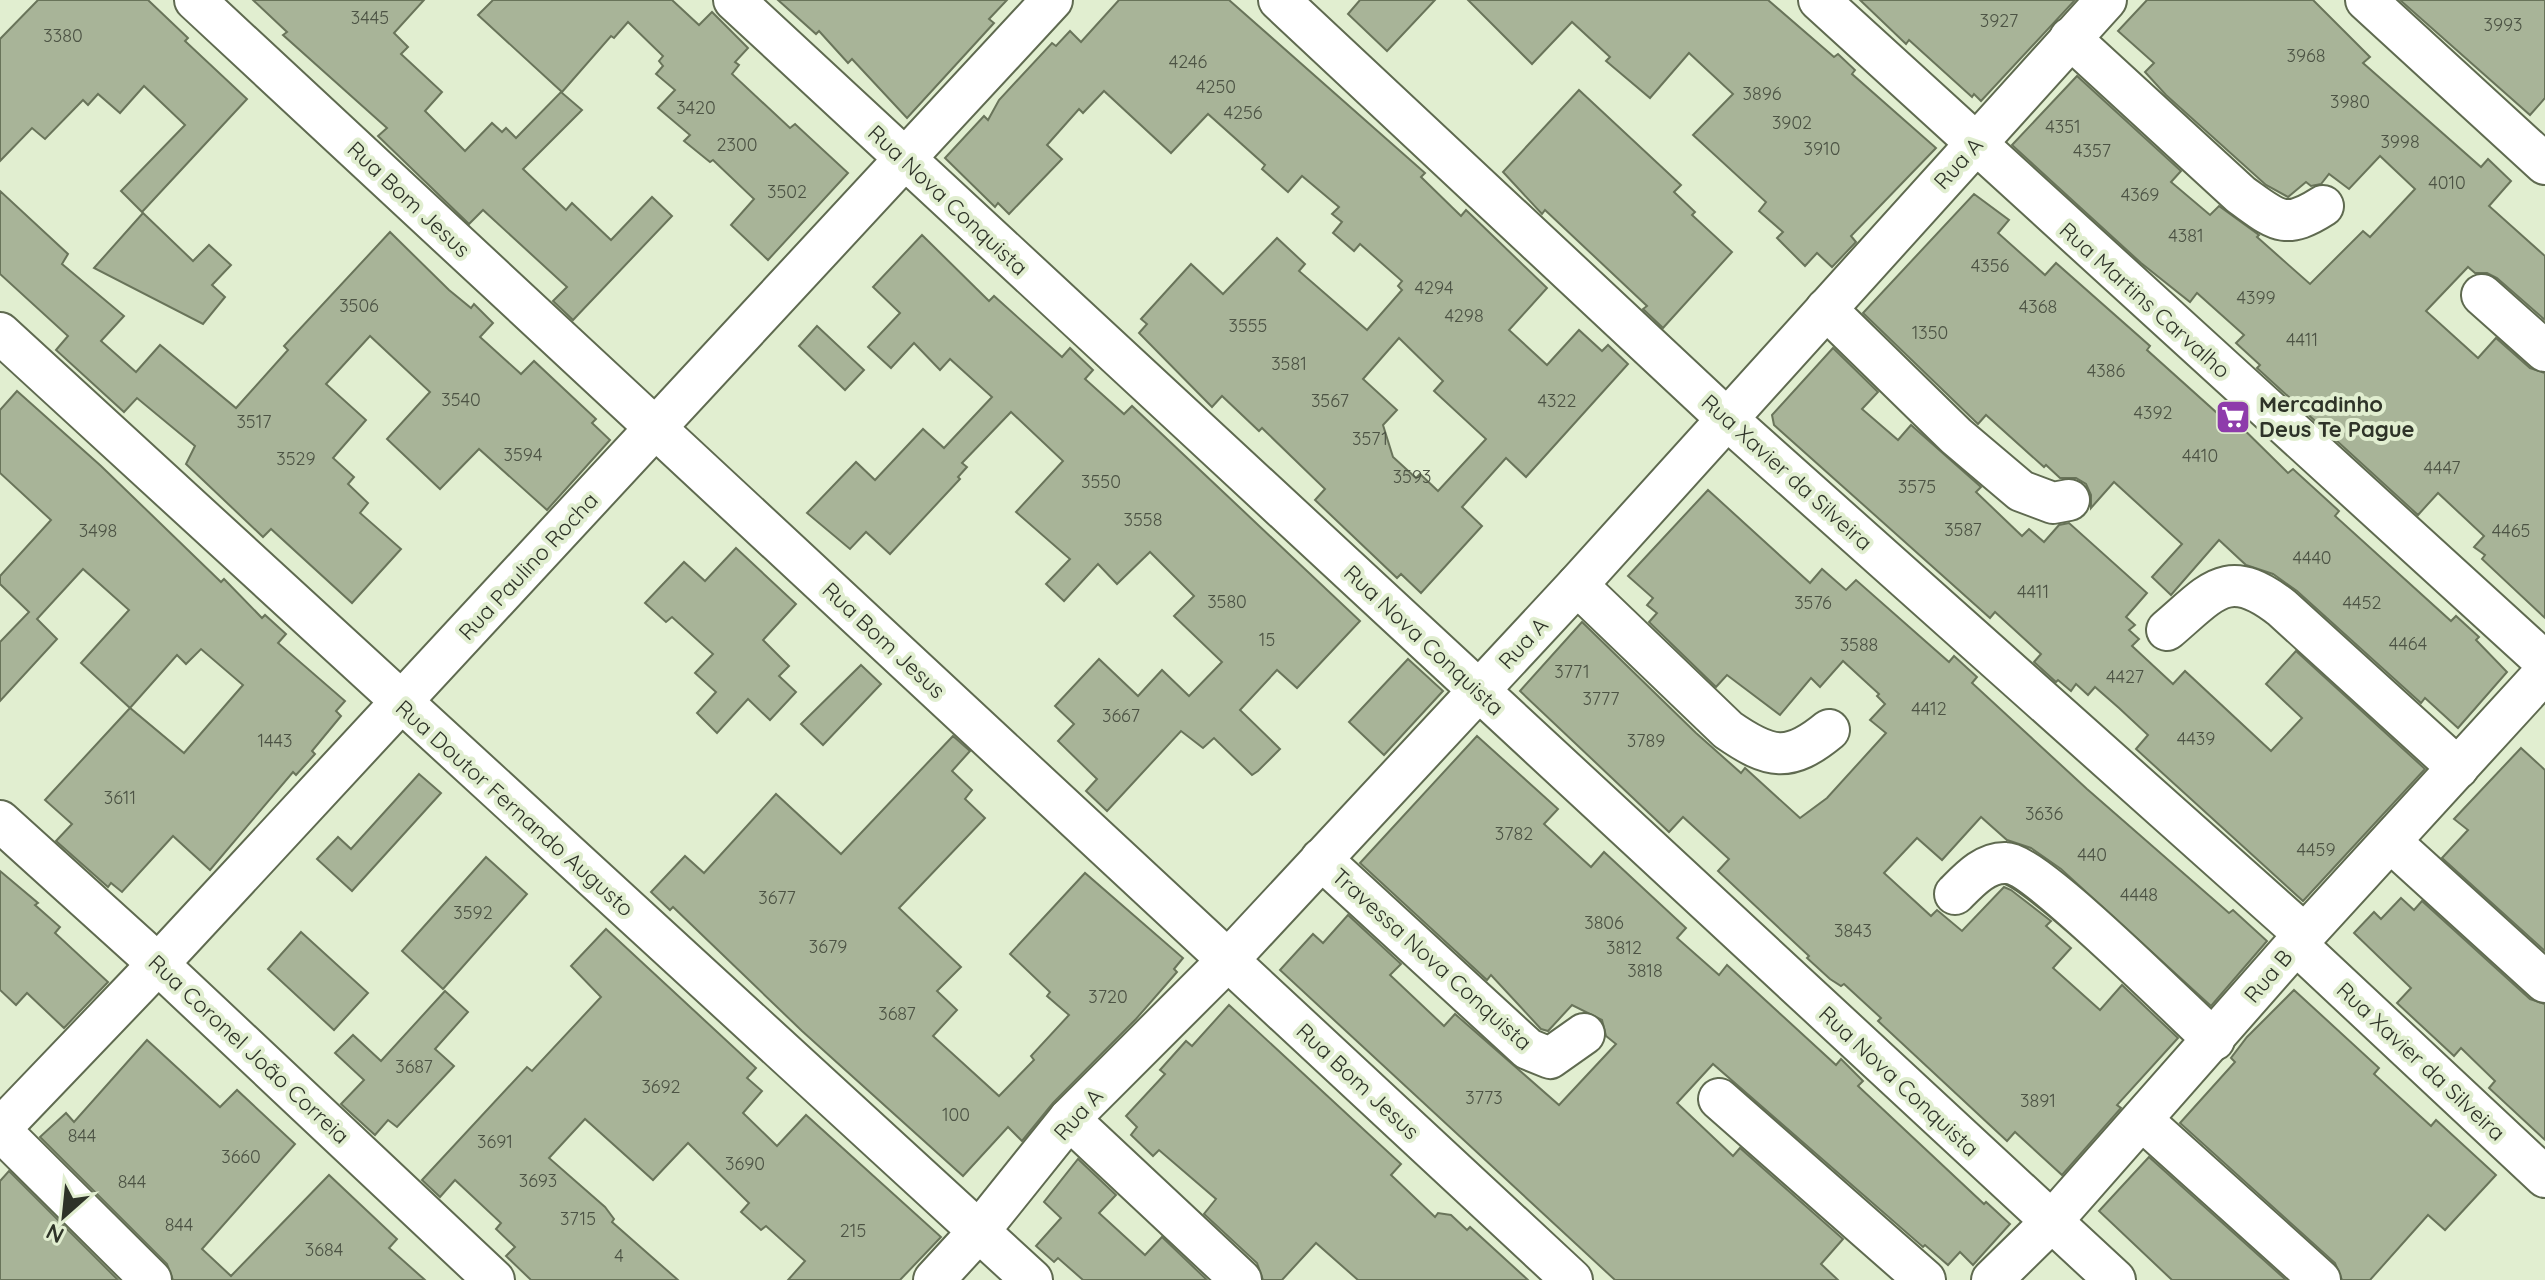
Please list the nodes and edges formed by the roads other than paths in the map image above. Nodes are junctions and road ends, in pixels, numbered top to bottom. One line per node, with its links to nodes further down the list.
1 (195, 0): 18 (street, Rua Bom Jesus)
2 (734, 0): 10 (street, Rua Nova Conquista)
3 (1052, 0): 10 (street, Rua Paulino Rocha)
4 (1279, 0): 17 (street, Rua Xavier da Silveira)
5 (1819, 0): 9 (street, Rua Martins Carvalho)
6 (2106, 0): 8 (street, Rua A)
7 (2366, 0): 11 (street)
8 (2070, 38): 9 (street, Rua A); 12 (street)
9 (1974, 145): 14 (street, Rua A); 22 (street, Rua Martins Carvalho)
10 (904, 159): 18 (street, Rua Paulino Rocha); 24 (street, Rua Nova Conquista)
11 (2545, 164)
12 (2323, 206)
13 (2482, 295): 16 (street)
14 (1826, 309): 17 (street, Rua A); 19 (street)
15 (0, 333): 25 (street, Rua Doutor Fernando Augusto)
16 (2545, 351)
17 (1727, 419): 20 (street, Rua A); 32 (street, Rua Xavier da Silveira)
18 (656, 429): 25 (street, Rua Paulino Rocha); 33 (street, Rua Bom Jesus)
19 (2069, 500)
20 (1577, 585): 24 (street, Rua A); 26 (street)
21 (2167, 630): 27 (street)
22 (2545, 662)
23 (2545, 672): 27 (street, Rua B)
24 (1479, 691): 30 (street, Rua A); 43 (street, Rua Nova Conquista)
25 (400, 703): 34 (street, Rua Paulino Rocha); 44 (street, Rua Doutor Fernando Augusto)
26 (1829, 730)
27 (2458, 768): 29 (street, Rua B)
28 (0, 821): 34 (street, Rua Coronel João Correia)
29 (2392, 843): 32 (street, Rua B); 35 (street)
30 (1321, 859): 33 (street, Rua A); 36 (street, Travessa Nova Conquista)
31 (1955, 894): 37 (street)
32 (2300, 939): 37 (street, Rua B); 42 (street, Rua Xavier da Silveira)
33 (1228, 960): 39 (street, Rua A); 50 (street, Rua Bom Jesus)
34 (158, 964): 41 (street, Rua Paulino Rocha); 46 (street, Rua Coronel João Correia)
35 (2545, 982)
36 (1584, 1034)
37 (2214, 1040): 40 (street, Rua B)
38 (1719, 1099): 51 (street)
39 (1069, 1119): 44 (street, Rua A); 49 (street)
40 (2142, 1120): 43 (street, Rua B); 54 (street)
41 (0, 1129): 45 (street)
42 (2545, 1177)
43 (2051, 1222): 52 (street, Rua B); 53 (street, Rua Nova Conquista)
44 (979, 1231): 47 (street, Rua A); 48 (street, Rua Doutor Fernando Augusto)
45 (151, 1280)
46 (494, 1280)
47 (934, 1280)
48 (1032, 1280)
49 (1241, 1280)
50 (1572, 1280)
51 (1925, 1280)
52 (1992, 1280)
53 (2115, 1280)
54 (2320, 1280)

